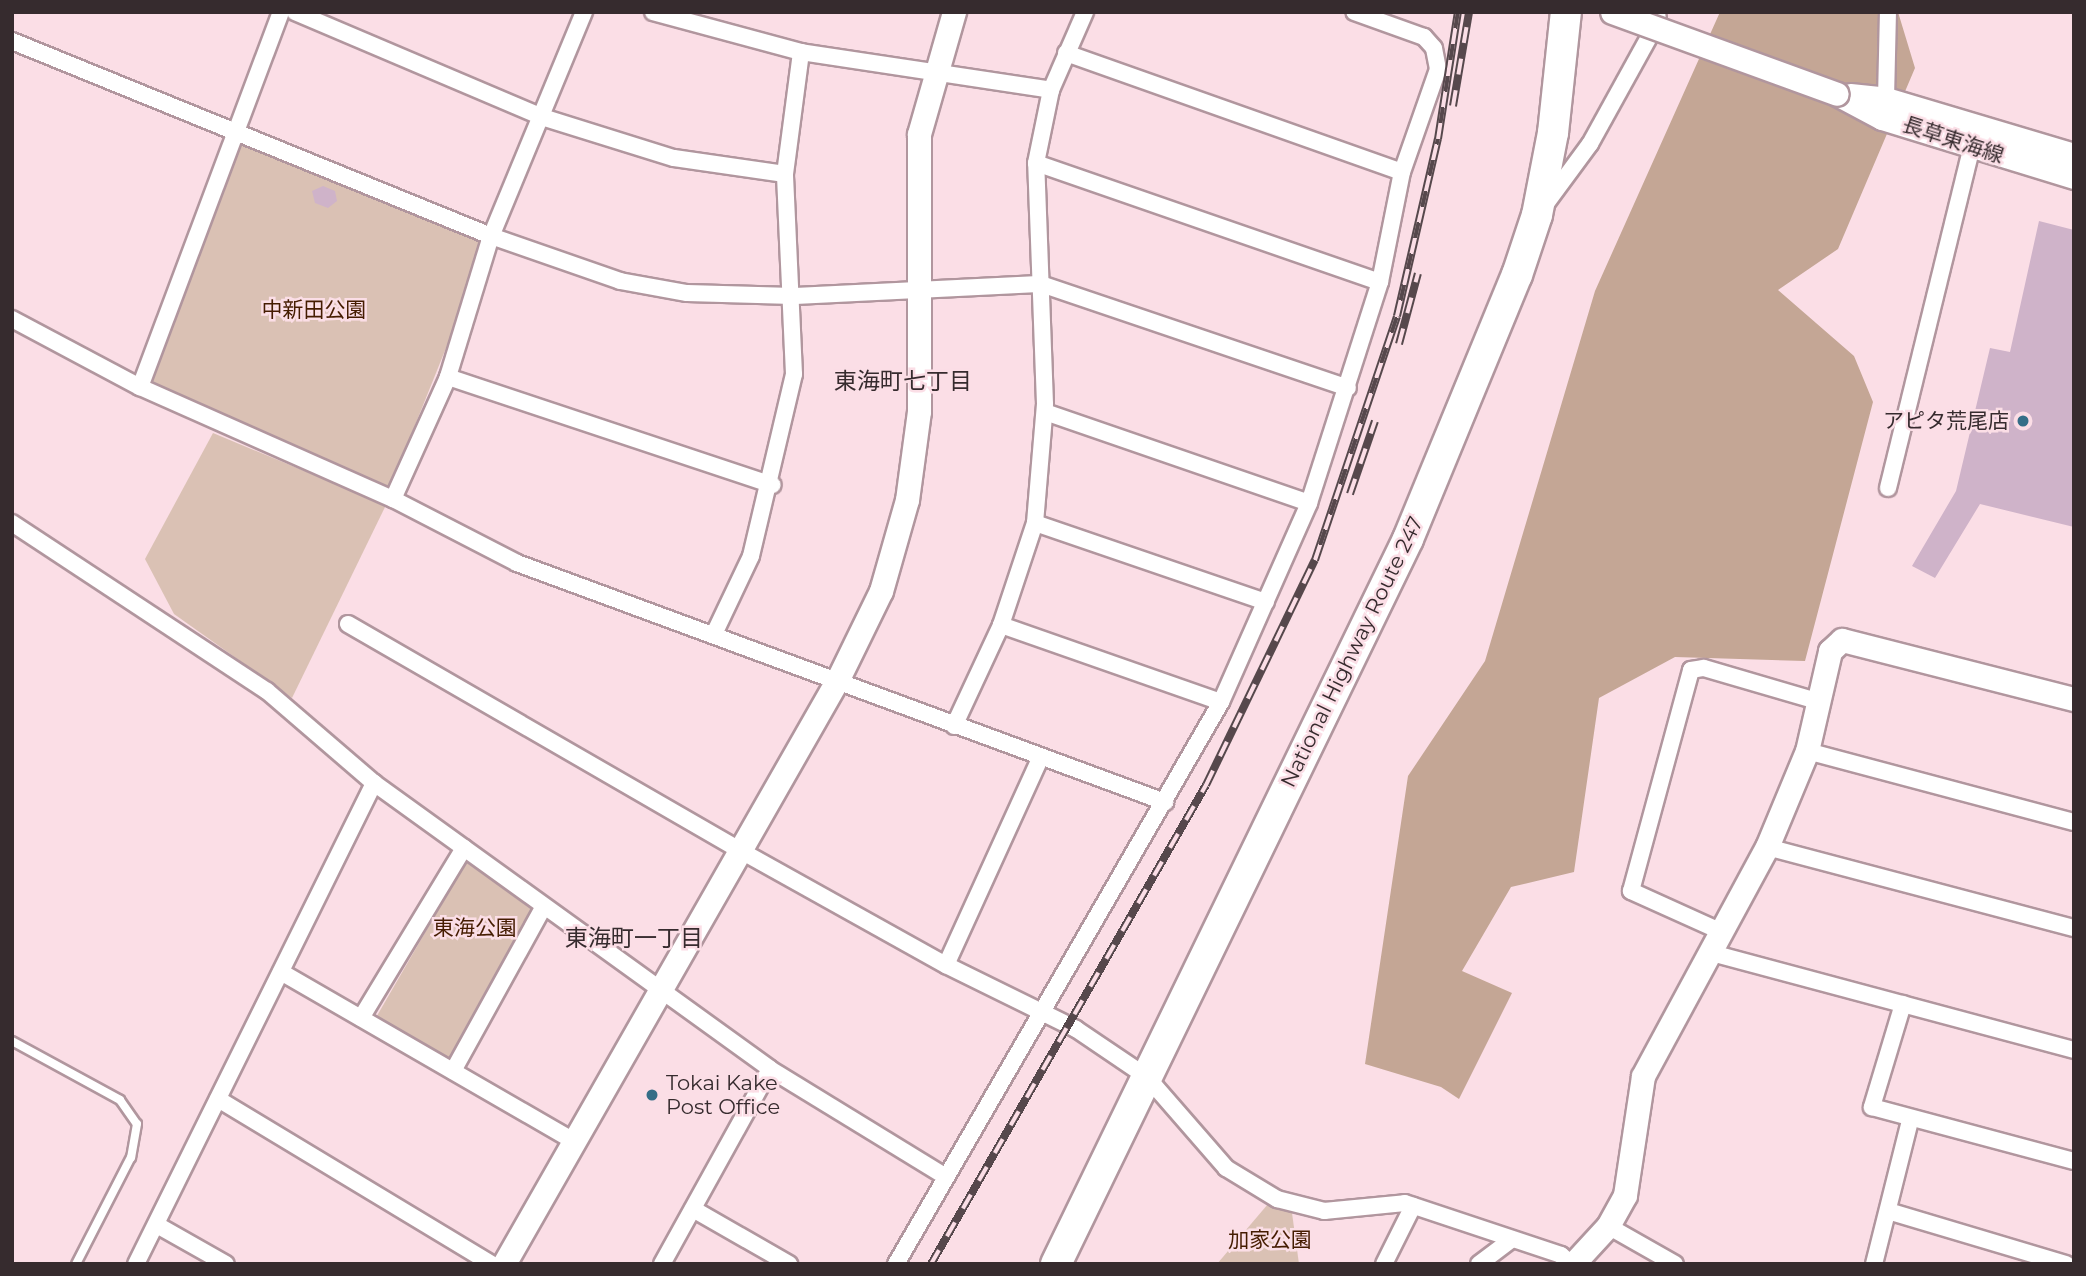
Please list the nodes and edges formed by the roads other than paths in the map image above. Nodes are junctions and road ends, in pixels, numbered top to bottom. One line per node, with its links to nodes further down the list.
1 (281, 12): 20 (street)
2 (295, 12): 19 (street)
3 (584, 12): 19 (street)
4 (653, 12): 13 (street)
5 (954, 12): 15 (street)
6 (1085, 12): 14 (street)
7 (1354, 12): 24 (street)
8 (1566, 12): 27 (highway, National Highway Route 247)
9 (1612, 12): 17 (street, 長草東海線, bridge)
10 (1657, 12): 27 (street)
11 (1888, 12): 18 (street)
12 (12, 41): 20 (street)
13 (801, 52): 15 (street); 25 (street)
14 (1066, 53): 16 (street); 24 (street)
15 (933, 72): 16 (street); 31 (street)
16 (1051, 90): 23 (street)
17 (1836, 94): 18 (street, 長草東海線); 21 (street, 長草東海線)
18 (1886, 99): 22 (street, 長草東海線)
19 (542, 117): 25 (street); 28 (street)
20 (235, 130): 28 (street); 35 (street)
21 (1972, 146): 26 (street, 長草東海線); 39 (street)
22 (2074, 155)
23 (1036, 163): 29 (street); 30 (street)
24 (1402, 172): 29 (street)
25 (785, 174): 32 (street)
26 (2074, 177)
27 (1537, 215): 74 (highway, National Highway Route 247)
28 (491, 236): 32 (street); 34 (street)
29 (1380, 282): 36 (street)
30 (1041, 284): 31 (street); 36 (street); 37 (street)
31 (921, 289): 32 (street); 48 (street)
32 (793, 296): 38 (street)
33 (12, 319): 35 (street)
34 (448, 377): 38 (street); 40 (street)
35 (140, 387): 40 (street)
36 (1348, 388): 41 (street)
37 (1045, 412): 41 (street); 43 (street)
38 (772, 485): 47 (street)
39 (1888, 488)
40 (393, 499): 47 (street)
41 (1309, 503): 44 (street)
42 (12, 523): 55 (street)
43 (1035, 523): 44 (street); 46 (street)
44 (1266, 602): 51 (street)
45 (348, 624): 60 (street)
46 (1001, 625): 51 (street); 52 (street)
47 (714, 634): 48 (street)
48 (838, 679): 52 (street); 60 (street)
49 (2074, 699): 50 (street)
50 (1817, 701): 53 (street); 63 (street)
51 (1221, 702): 56 (street)
52 (954, 726): 54 (street)
53 (1807, 751): 57 (street); 58 (street)
54 (1041, 757): 56 (street); 64 (street)
55 (374, 783): 59 (street); 65 (street)
56 (1165, 802): 68 (street)
57 (2074, 822)
58 (1767, 847): 62 (street); 63 (street)
59 (464, 848): 61 (street); 69 (street)
60 (741, 851): 64 (street); 66 (street)
61 (544, 906): 66 (street); 73 (street)
62 (2074, 928)
63 (1717, 943): 67 (street); 84 (street)
64 (946, 965): 68 (street)
65 (281, 972): 69 (street); 75 (street)
66 (662, 992): 72 (street); 77 (street)
67 (1903, 1004): 71 (street); 76 (street)
68 (1041, 1014): 74 (street); 79 (street)
69 (361, 1018): 73 (street)
70 (12, 1041): 86 (lane)
71 (2074, 1050)
72 (770, 1069): 79 (street); 81 (street)
73 (453, 1071): 77 (street)
74 (1147, 1077): 80 (street); 94 (highway, National Highway Route 247)
75 (218, 1099): 83 (street); 89 (street)
76 (1910, 1121): 78 (street); 82 (street)
77 (575, 1142): 90 (street)
78 (2074, 1161)
79 (943, 1175): 93 (street)
80 (1413, 1206): 85 (street); 95 (street)
81 (694, 1209): 91 (street); 92 (street)
82 (1888, 1210): 99 (street); 100 (street)
83 (157, 1225): 87 (street); 88 (street)
84 (1608, 1226): 97 (street); 98 (street)
85 (1511, 1239): 96 (street); 97 (street)
86 (76, 1264)
87 (136, 1264)
88 (226, 1264)
89 (491, 1264)
90 (504, 1264)
91 (662, 1264)
92 (789, 1264)
93 (896, 1264)
94 (1056, 1264)
95 (1384, 1264)
96 (1479, 1264)
97 (1572, 1264)
98 (1675, 1264)
99 (1874, 1264)
100 (2066, 1264)

